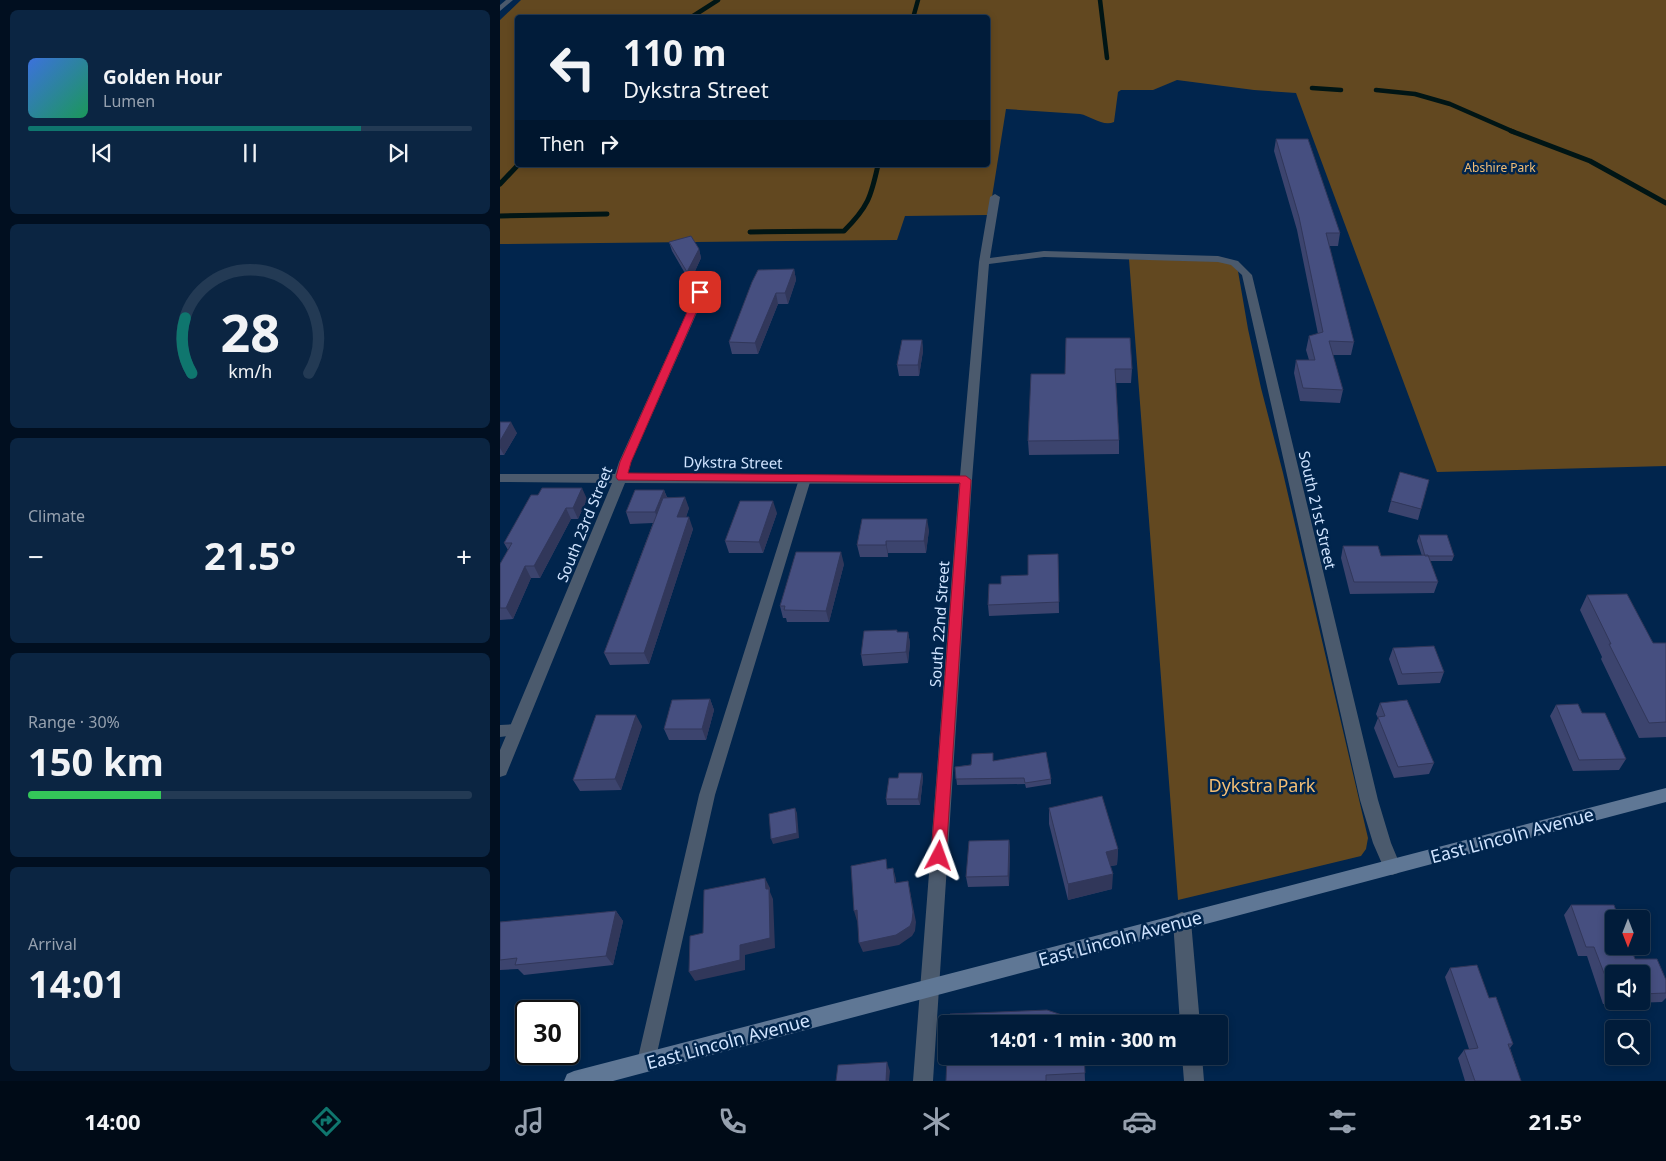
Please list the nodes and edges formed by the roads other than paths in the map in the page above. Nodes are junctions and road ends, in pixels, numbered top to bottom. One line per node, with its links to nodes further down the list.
1 (510, 0): 2 (street)
2 (500, 10)
3 (995, 197): 4 (street, South 22nd Street)
4 (984, 262): 9 (street, South 22nd Street); 14 (street, South 21st Street)
5 (700, 292): 6 (street, South 23rd Street)
6 (621, 477): 7 (street, Dykstra Street); 8 (street, Dykstra Street); 10 (street, South 23rd Street)
7 (500, 478)
8 (805, 479): 9 (street, Dykstra Street); 18 (lane)
9 (966, 480): 16 (street, South 22nd Street)
10 (516, 730): 11 (lane); 12 (street, South 23rd Street)
11 (500, 731)
12 (500, 770)
13 (1666, 795): 14 (main road, East Lincoln Avenue)
14 (1392, 867): 15 (main road, East Lincoln Avenue)
15 (1182, 921): 16 (main road, East Lincoln Avenue); 17 (street)
16 (929, 988): 18 (main road, East Lincoln Avenue); 22 (street, South 22nd Street)
17 (1189, 1015)
18 (646, 1062): 20 (main road, East Lincoln Avenue)
19 (1193, 1065): 23 (street)
20 (615, 1075): 21 (main road, East Lincoln Avenue)
21 (574, 1081)
22 (923, 1081)
23 (1194, 1081)

